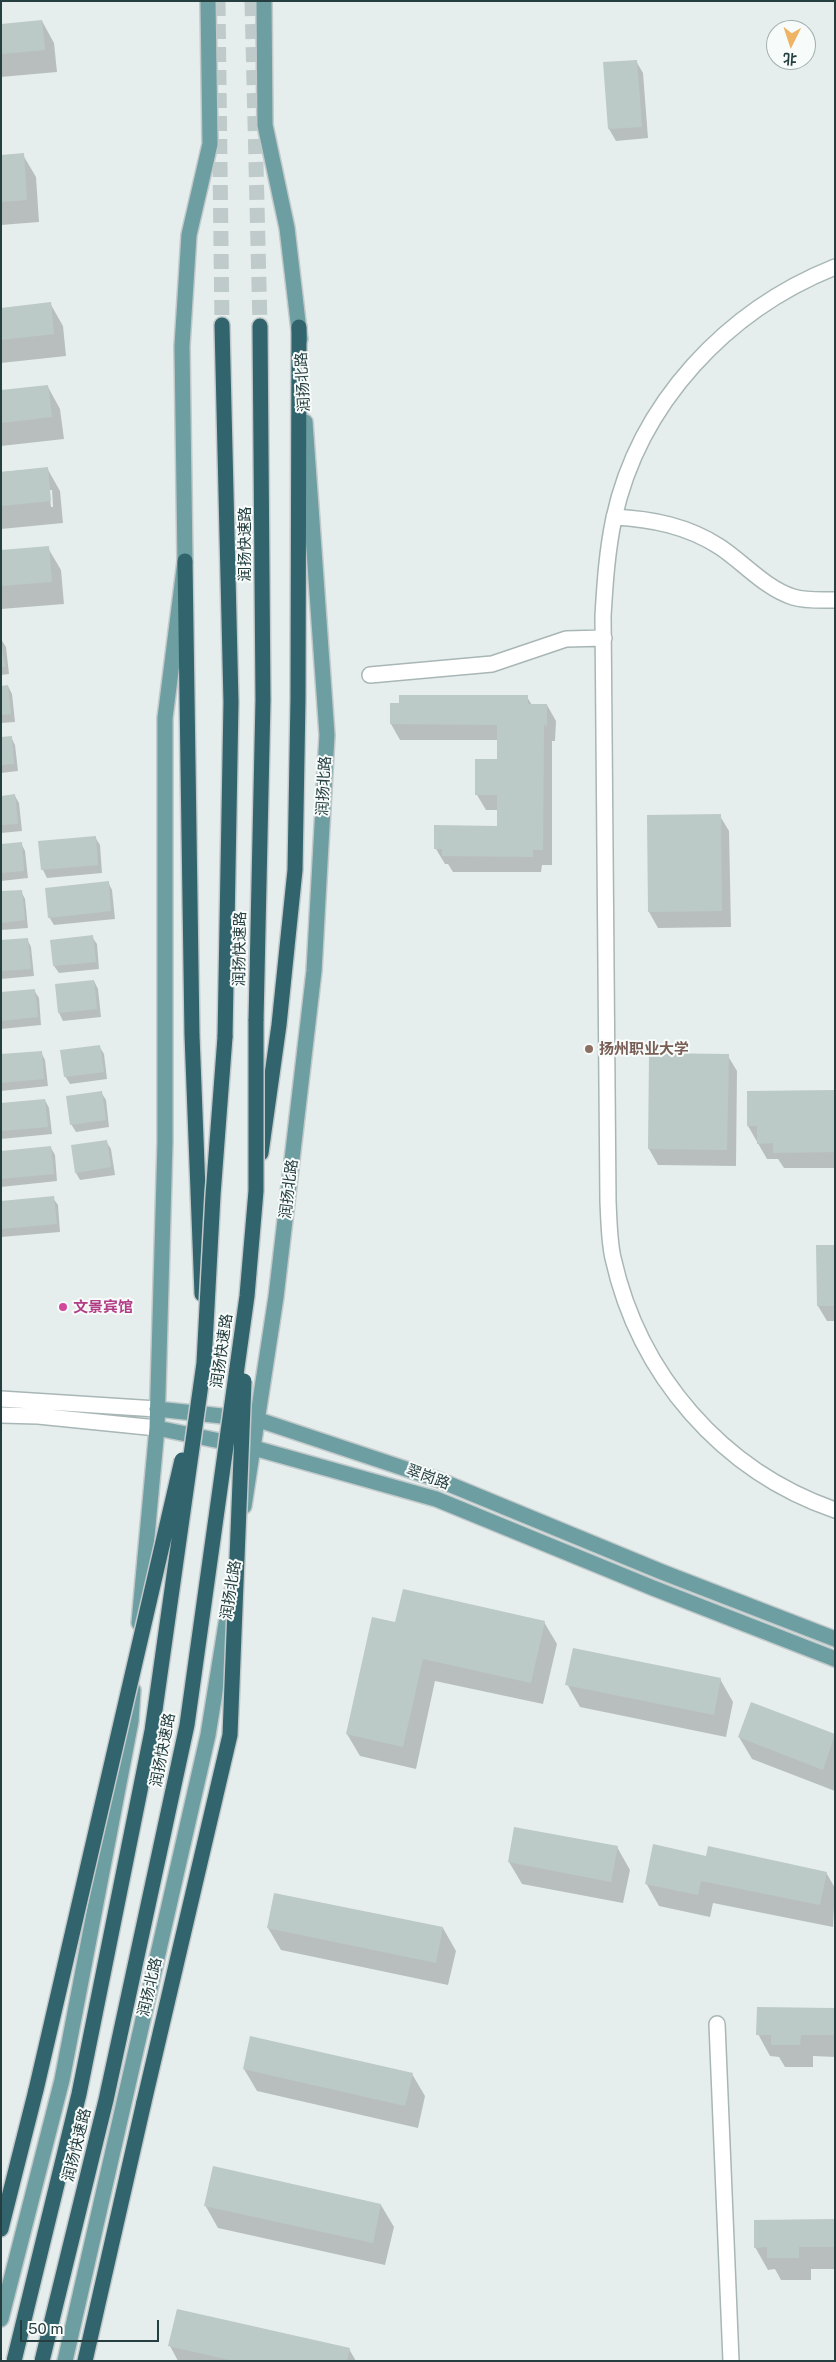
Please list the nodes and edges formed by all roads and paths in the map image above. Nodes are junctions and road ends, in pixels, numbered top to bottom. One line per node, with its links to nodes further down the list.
1 (208, 1): 8 (main road)
2 (264, 1): 6 (main road, 润扬北路)
3 (835, 267): 7 (street)
4 (222, 325): 14 (highway, 润扬快速路, bridge)
5 (260, 326): 12 (highway, 润扬快速路, bridge)
6 (299, 327): 12 (highway, bridge); 18 (main road, 润扬北路)
7 (614, 517): 9 (street); 10 (street)
8 (184, 561): 14 (highway, bridge); 16 (main road)
9 (835, 600)
10 (604, 638): 11 (street); 21 (street)
11 (370, 675)
12 (256, 1191): 13 (highway, 润扬快速路, bridge)
13 (247, 1296): 28 (highway, 润扬快速路, bridge); 30 (highway, bridge)
14 (204, 1363): 25 (highway, bridge); 27 (highway, 润扬快速路, bridge)
15 (1, 1399): 16 (street, 翠岗路)
16 (157, 1409): 18 (main road, 翠岗路); 19 (main road)
17 (1, 1415): 19 (street, 翠岗路)
18 (259, 1420): 20 (main road, 润扬北路); 22 (main road, 翠岗路)
19 (157, 1428): 20 (main road, 翠岗路); 26 (main road)
20 (254, 1448): 23 (main road, 翠岗路); 29 (main road, 润扬北路)
21 (835, 1510)
22 (835, 1639)
23 (835, 1659)
24 (717, 2024): 31 (street)
25 (1, 2229)
26 (1, 2319)
27 (14, 2361)
28 (42, 2361)
29 (65, 2361)
30 (85, 2361)
31 (731, 2361)

